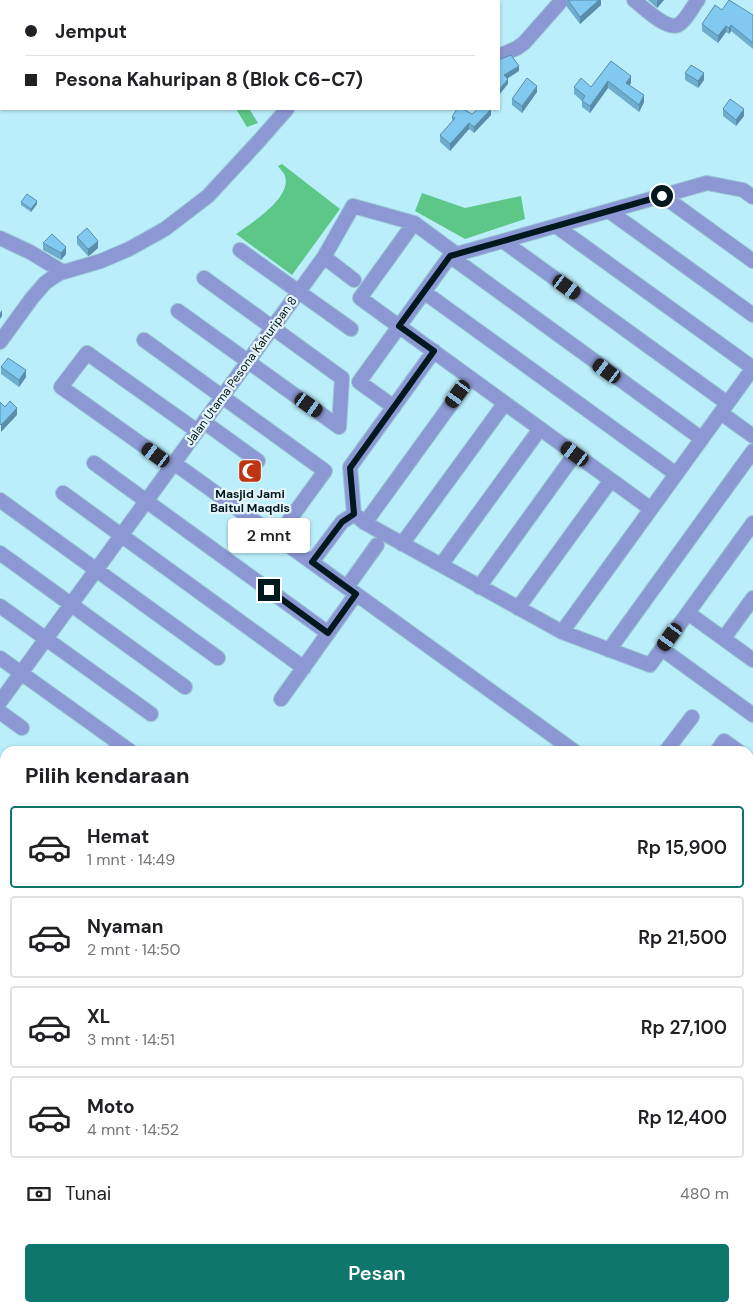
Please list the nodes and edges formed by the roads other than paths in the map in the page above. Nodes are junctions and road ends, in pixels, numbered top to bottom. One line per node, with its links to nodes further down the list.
1 (562, 0): 4 (street)
2 (634, 0): 3 (street)
3 (698, 0)
4 (500, 56)
5 (286, 110): 17 (street)
6 (662, 196): 7 (street); 8 (street); 16 (street)
7 (753, 197)
8 (609, 211): 10 (street); 23 (street)
9 (414, 223): 14 (street); 15 (street, Jalan Utama Pesona Kahuripan 8); 24 (street)
10 (556, 226): 12 (street); 31 (street)
11 (0, 238): 17 (street)
12 (503, 241): 14 (street); 36 (street)
13 (240, 250): 20 (street)
14 (453, 255): 21 (street); 40 (street)
15 (324, 257): 19 (street); 20 (street, Jalan Utama Pesona Kahuripan 8)
16 (753, 261)
17 (63, 272): 28 (street)
18 (204, 278): 25 (street)
19 (354, 280)
20 (299, 292): 25 (street, Jalan Utama Pesona Kahuripan 8); 26 (street)
21 (424, 292): 24 (street); 46 (street)
22 (178, 311): 30 (street)
23 (753, 315)
24 (399, 326): 29 (street); 35 (street)
25 (273, 327): 30 (street, Jalan Utama Pesona Kahuripan 8); 30 (street)
26 (351, 329)
27 (144, 340): 33 (street)
28 (0, 342)
29 (434, 351): 32 (street); 35 (street)
30 (248, 361): 33 (street, Jalan Utama Pesona Kahuripan 8)
31 (753, 368): 36 (street)
32 (470, 378): 34 (street); 52 (street)
33 (222, 397): 37 (street, Jalan Utama Pesona Kahuripan 8); 55 (street)
34 (505, 403): 38 (street); 56 (street)
35 (394, 407): 52 (street)
36 (724, 408): 39 (street); 40 (street)
37 (201, 426): 43 (street); 45 (street, Jalan Utama Pesona Kahuripan 8); 45 (street)
38 (540, 429): 42 (street); 60 (street)
39 (753, 436)
40 (702, 439): 46 (street)
41 (753, 451): 74 (street)
42 (575, 454): 47 (street); 62 (street)
43 (258, 461)
44 (94, 463): 50 (street)
45 (173, 465): 50 (street, Jalan Utama Pesona Kahuripan 8); 55 (street)
46 (676, 474): 51 (street)
47 (611, 480): 51 (street); 67 (street)
48 (63, 494): 54 (street)
49 (0, 500): 61 (street)
50 (147, 501): 54 (street, Jalan Utama Pesona Kahuripan 8); 70 (street)
51 (651, 509): 69 (street)
52 (360, 519): 56 (street); 59 (street)
53 (753, 523): 68 (street)
54 (121, 536): 61 (street, Jalan Utama Pesona Kahuripan 8); 78 (street)
55 (277, 537): 59 (street)
56 (402, 544): 60 (street)
57 (377, 545): 63 (street)
58 (0, 553): 65 (street)
59 (312, 562): 63 (street)
60 (441, 565): 62 (street)
61 (96, 570): 65 (street, Jalan Utama Pesona Kahuripan 8); 76 (street)
62 (479, 587): 67 (street)
63 (351, 591): 70 (street); 89 (street)
64 (753, 598): 71 (street)
65 (71, 604): 72 (street, Jalan Utama Pesona Kahuripan 8); 80 (street)
66 (0, 606): 72 (street)
67 (518, 608): 69 (street)
68 (688, 612): 71 (street); 73 (street)
69 (562, 632): 74 (street)
70 (328, 633): 78 (street)
71 (724, 638): 77 (street)
72 (46, 639): 79 (street, Jalan Utama Pesona Kahuripan 8); 84 (street)
73 (662, 649): 74 (street); 85 (street)
74 (609, 650)
75 (0, 658): 79 (street)
76 (218, 658)
77 (753, 660)
78 (304, 668): 81 (street)
79 (21, 673): 82 (street, Jalan Utama Pesona Kahuripan 8); 88 (street)
80 (185, 687)
81 (281, 699)
82 (0, 702)
83 (0, 712): 87 (street)
84 (151, 714)
85 (753, 715)
86 (692, 717): 90 (street)
87 (22, 728)
88 (123, 746)
89 (567, 746)
90 (670, 746)
91 (720, 746): 92 (street)
92 (731, 746)

